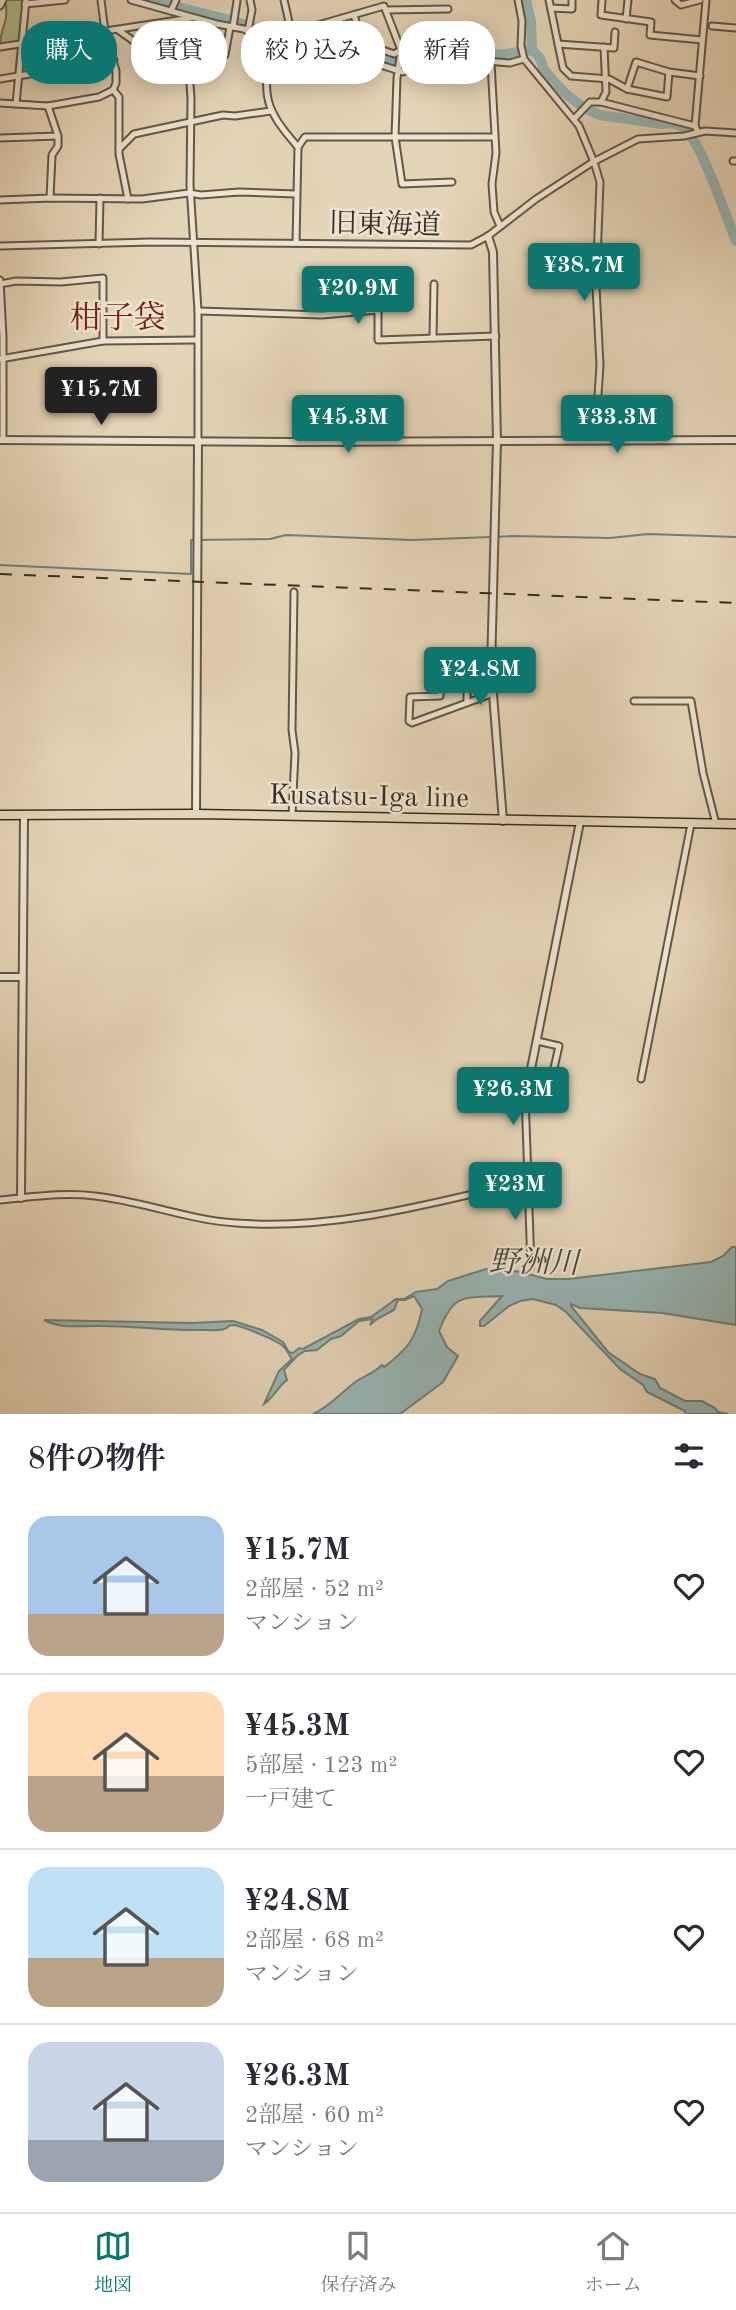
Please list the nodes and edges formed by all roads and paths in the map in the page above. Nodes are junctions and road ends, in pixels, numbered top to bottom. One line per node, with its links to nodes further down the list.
1 (3, 0): 19 (street)
2 (65, 0): 17 (street)
3 (101, 0): 29 (street)
4 (131, 0): 18 (street)
5 (250, 0): 30 (street)
6 (284, 0): 31 (street)
7 (419, 0): 21 (street)
8 (518, 0): 49 (street)
9 (549, 0): 23 (street)
10 (572, 0): 23 (street)
11 (602, 0): 27 (street)
12 (628, 0): 27 (street)
13 (675, 0): 14 (street)
14 (700, 0)
15 (706, 0): 40 (street)
16 (237, 1): 33 (street)
17 (26, 2): 28 (street)
18 (146, 2): 20 (street)
19 (0, 6)
20 (173, 6): 26 (street)
21 (421, 9): 22 (street); 24 (street)
22 (449, 9)
23 (551, 9): 42 (street)
24 (386, 10): 25 (street); 43 (street)
25 (354, 15): 32 (street); 47 (street)
26 (194, 17): 33 (street); 37 (street)
27 (626, 19): 40 (street)
28 (24, 21)
29 (104, 21)
30 (250, 21)
31 (289, 21)
32 (333, 21)
33 (233, 24): 34 (street); 45 (street)
34 (241, 26)
35 (712, 26): 36 (street)
36 (736, 28)
37 (118, 30): 39 (street)
38 (615, 32): 46 (street)
39 (131, 39)
40 (702, 40): 55 (street)
41 (21, 43): 44 (street)
42 (558, 44): 46 (street); 57 (street)
43 (399, 45)
44 (0, 47)
45 (227, 47)
46 (604, 47): 57 (street)
47 (399, 51)
48 (21, 54): 54 (street)
49 (524, 58): 50 (street); 69 (street)
50 (495, 63)
51 (385, 67): 52 (street)
52 (399, 71): 74 (street)
53 (669, 72): 55 (street); 62 (street); 62 (street)
54 (19, 76): 56 (street); 66 (street)
55 (700, 76): 71 (street)
56 (0, 79)
57 (606, 79): 62 (street); 64 (street)
58 (116, 84): 63 (street)
59 (189, 84): 70 (street)
60 (265, 84): 68 (street)
61 (492, 84): 75 (street)
62 (627, 89)
63 (113, 90): 67 (street); 78 (street)
64 (601, 102): 69 (street); 71 (street)
65 (0, 103): 66 (street)
66 (16, 104): 67 (street)
67 (48, 106): 73 (street)
68 (271, 111): 70 (street); 77 (street)
69 (574, 119): 79 (street)
70 (191, 121): 78 (street); 81 (street)
71 (696, 130): 72 (street, 旧東海道); 79 (street, 旧東海道)
72 (736, 133)
73 (58, 136): 76 (street); 83 (street)
74 (395, 137): 75 (street); 77 (street); 80 (street)
75 (494, 137): 87 (street)
76 (0, 138)
77 (299, 147): 82 (street)
78 (119, 149): 85 (street)
79 (594, 162): 87 (street, 旧東海道); 104 (street)
80 (452, 182)
81 (191, 193): 82 (street); 85 (street); 89 (street)
82 (296, 194): 90 (street)
83 (50, 198): 84 (street); 86 (street)
84 (100, 198): 85 (street); 91 (street)
85 (128, 199)
86 (0, 200)
87 (500, 226): 88 (street, 旧東海道)
88 (488, 236): 90 (street, 旧東海道); 96 (street)
89 (195, 242): 90 (street, 旧東海道); 91 (street, 旧東海道); 95 (street)
90 (296, 243)
91 (99, 244): 92 (street, 旧東海道)
92 (0, 246)
93 (0, 282): 99 (street); 100 (street)
94 (434, 284): 97 (street)
95 (198, 311): 97 (street); 98 (street)
96 (496, 336): 97 (street); 102 (street)
97 (433, 338)
98 (198, 340): 99 (street); 105 (street)
99 (103, 341): 100 (street)
100 (1, 359): 101 (street)
101 (2, 440): 105 (street)
102 (497, 440): 104 (street); 105 (street); 107 (street)
103 (736, 440): 104 (street)
104 (594, 441)
105 (198, 442): 110 (street)
106 (294, 592): 113 (street)
107 (493, 693): 109 (street); 114 (street)
108 (634, 701): 117 (street)
109 (467, 703): 109 (street)
110 (195, 814): 112 (main road, Kusatsu-Iga line); 113 (main road, Kusatsu-Iga line)
111 (0, 815): 112 (main road, Kusatsu-Iga line)
112 (24, 815): 120 (street)
113 (292, 816): 114 (main road, Kusatsu-Iga line)
114 (503, 821): 115 (main road, Kusatsu-Iga line)
115 (580, 822): 116 (main road, Kusatsu-Iga line); 121 (street)
116 (691, 824): 117 (main road, Kusatsu-Iga line); 123 (street)
117 (716, 824): 118 (main road, Kusatsu-Iga line)
118 (736, 824)
119 (0, 977): 120 (street)
120 (22, 977): 125 (street)
121 (537, 1041): 122 (street); 122 (street)
122 (529, 1076): 127 (street)
123 (641, 1079)
124 (518, 1191): 125 (street)
125 (21, 1198): 126 (street)
126 (0, 1200)
127 (531, 1267)

